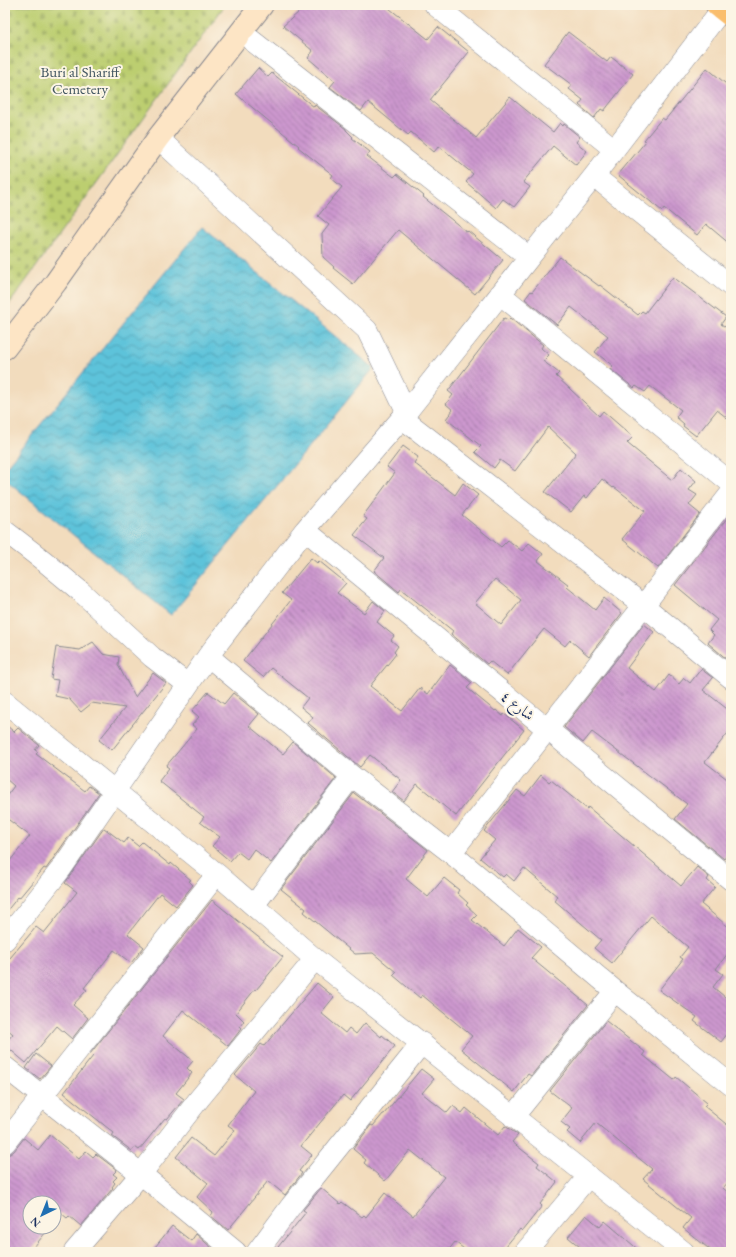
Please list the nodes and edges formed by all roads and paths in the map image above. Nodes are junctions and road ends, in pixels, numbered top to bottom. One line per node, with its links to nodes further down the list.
1 (262, 5): 4 (main road)
2 (435, 5): 6 (street)
3 (724, 10): 6 (street)
4 (241, 32): 5 (main road); 8 (street)
5 (158, 138): 11 (main road); 12 (street)
6 (614, 149): 7 (street)
7 (594, 176): 8 (street); 9 (street)
8 (528, 257): 10 (street)
9 (731, 286)
10 (500, 294): 12 (street); 13 (street)
11 (5, 348)
12 (404, 415): 15 (street); 17 (street)
13 (731, 483)
14 (731, 494): 17 (street)
15 (304, 530): 18 (street); 22 (street, شارع ٤)
16 (5, 531): 20 (street)
17 (643, 605): 19 (street); 22 (street)
18 (208, 656): 20 (street); 23 (street)
19 (731, 678)
20 (187, 684): 24 (street)
21 (5, 702): 24 (street)
22 (546, 729): 25 (street); 27 (street, شارع ٤)
23 (352, 776): 25 (street); 28 (street)
24 (115, 791): 26 (street); 29 (street)
25 (450, 853): 31 (street)
26 (217, 874): 28 (street); 35 (street)
27 (731, 880)
28 (254, 905): 30 (street)
29 (5, 940)
30 (315, 959): 32 (street); 38 (street)
31 (615, 991): 34 (street); 36 (street)
32 (422, 1043): 36 (street); 42 (street)
33 (5, 1067): 35 (street)
34 (731, 1085)
35 (42, 1096): 37 (street); 38 (street)
36 (513, 1117): 39 (street)
37 (5, 1143)
38 (141, 1174): 40 (street); 41 (street)
39 (588, 1177): 43 (street); 44 (street)
40 (74, 1252)
41 (236, 1252)
42 (257, 1252)
43 (525, 1252)
44 (684, 1252)

